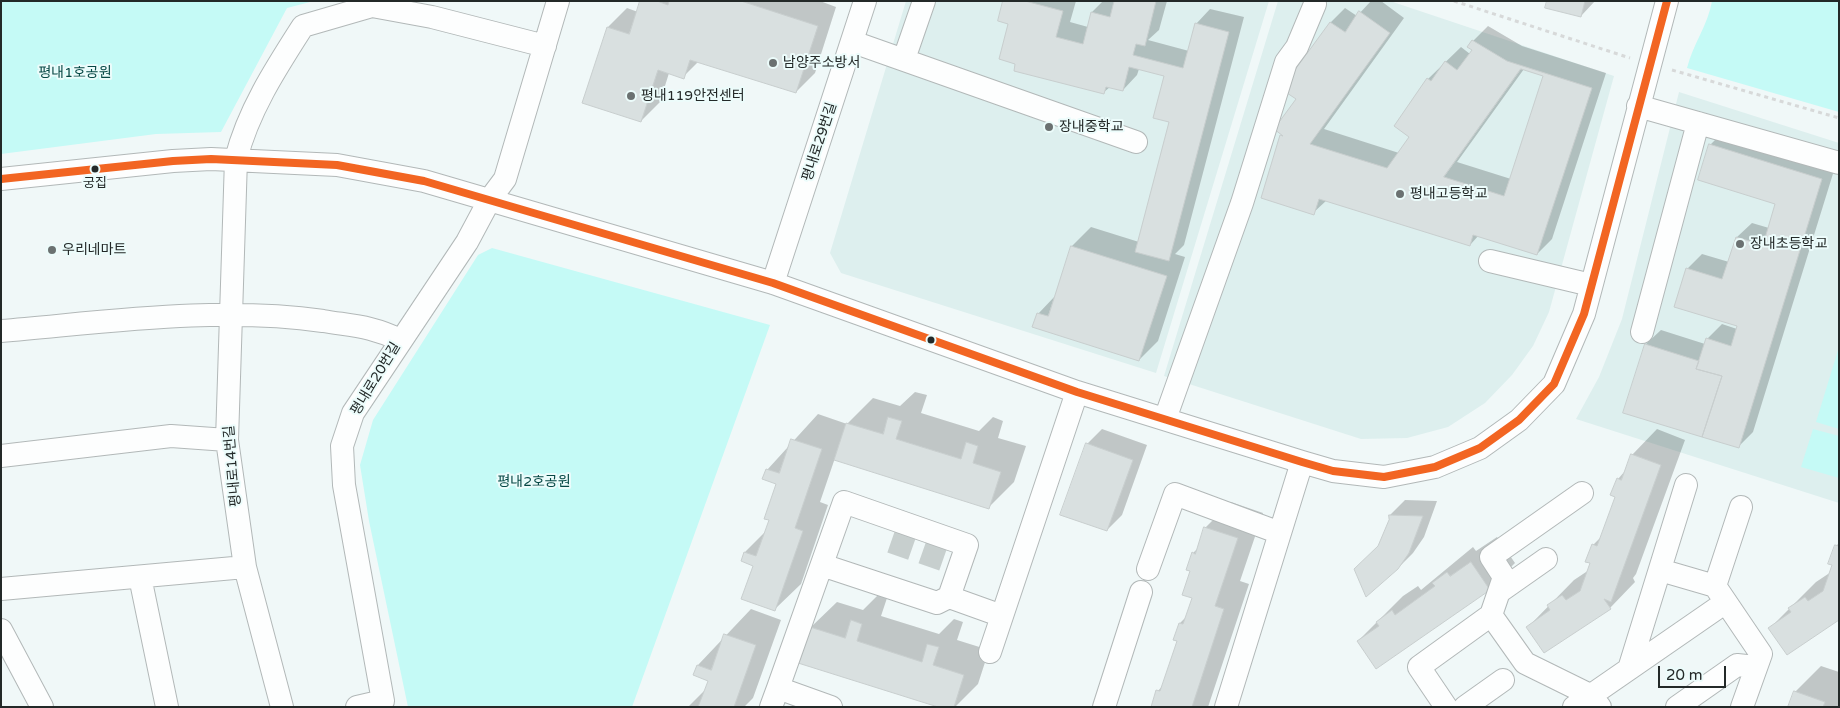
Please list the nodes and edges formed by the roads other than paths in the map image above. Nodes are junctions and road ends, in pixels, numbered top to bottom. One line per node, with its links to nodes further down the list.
1 (558, 1): 8 (street, 평내로20번길)
2 (865, 1): 7 (street, 평내로29번길)
3 (924, 1): 9 (street)
4 (1666, 1): 10 (street)
5 (376, 3): 8 (street); 13 (street, 평내로14번길)
6 (1315, 4): 25 (street)
7 (853, 42): 9 (street); 18 (street, 평내로29번길)
8 (545, 46): 16 (street, 평내로20번길)
9 (904, 59): 12 (street)
10 (1638, 106): 11 (street); 19 (street)
11 (1698, 123): 14 (street); 22 (street)
12 (1136, 142)
13 (236, 160): 15 (street); 16 (street); 20 (street, 평내로14번길)
14 (1839, 163)
15 (1, 179)
16 (490, 199): 18 (street); 23 (street, 평내로20번길)
17 (1490, 261): 19 (street)
18 (773, 283): 24 (street)
19 (1591, 285): 28 (street)
20 (233, 313): 21 (street); 23 (street); 26 (street, 평내로14번길)
21 (1, 331)
22 (1642, 332)
23 (400, 340): 56 (street, 평내로20번길)
24 (1077, 392): 25 (street); 45 (street)
25 (1165, 419): 28 (street)
26 (227, 440): 27 (street); 35 (street, 평내로14번길)
27 (1, 456)
28 (1302, 462): 32 (street)
29 (1686, 485): 37 (street)
30 (1582, 493): 41 (street)
31 (1741, 507): 42 (street)
32 (1280, 533): 36 (street); 59 (street)
33 (1546, 559): 41 (street)
34 (822, 565): 43 (street); 43 (street); 51 (street)
35 (245, 567): 38 (street); 55 (street, 평내로14번길)
36 (1148, 569)
37 (1660, 570): 42 (street); 49 (street)
38 (140, 577): 39 (street); 54 (street)
39 (1, 589)
40 (1141, 592): 58 (street)
41 (1499, 592): 44 (street)
42 (1720, 594): 48 (street); 49 (street)
43 (949, 597): 45 (street)
44 (1491, 615): 52 (street); 60 (street)
45 (1002, 616): 47 (street)
46 (1, 630): 53 (street)
47 (990, 652)
48 (1756, 667): 62 (street); 63 (street)
49 (1629, 669): 52 (street)
50 (1503, 680): 61 (street)
51 (774, 698): 57 (street)
52 (1588, 703)
53 (42, 707)
54 (168, 707)
55 (282, 707)
56 (357, 707)
57 (831, 707)
58 (1104, 707)
59 (1226, 707)
60 (1446, 707)
61 (1465, 707)
62 (1677, 707)
63 (1742, 707)

